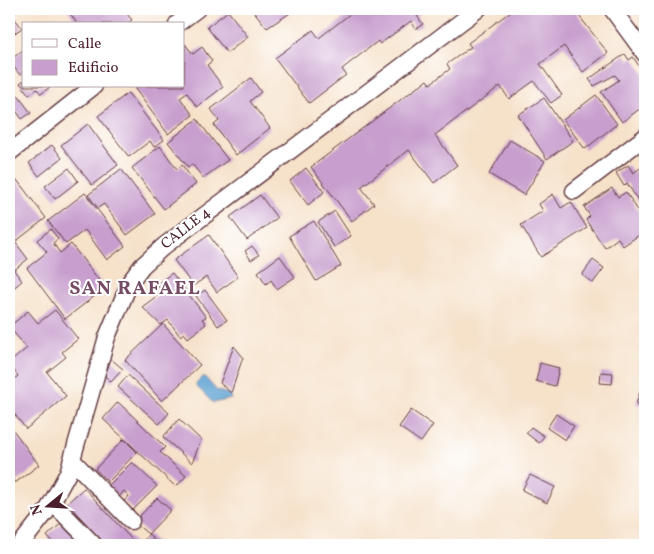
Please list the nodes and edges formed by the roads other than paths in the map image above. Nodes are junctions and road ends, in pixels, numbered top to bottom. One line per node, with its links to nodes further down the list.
1 (197, 9): 4 (street)
2 (478, 9): 10 (street, CALLE 4)
3 (612, 9): 5 (street)
4 (180, 22)
5 (645, 54)
6 (91, 88): 8 (street)
7 (645, 137): 9 (street)
8 (9, 153)
9 (574, 191)
10 (72, 460): 11 (street, CALLE 4); 12 (street)
11 (52, 502): 13 (street, CALLE 4); 14 (street)
12 (131, 521)
13 (20, 545)
14 (94, 545)

